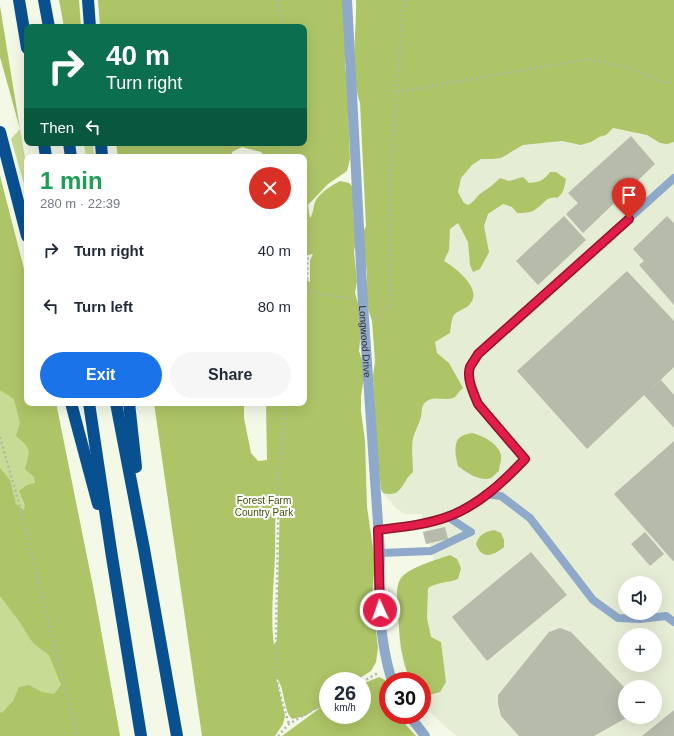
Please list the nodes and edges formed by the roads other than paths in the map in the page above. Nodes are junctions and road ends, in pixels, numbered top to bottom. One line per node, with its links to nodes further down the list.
1 (19, 0): 7 (highway)
2 (44, 0): 5 (highway)
3 (88, 0): 6 (highway)
4 (347, 0): 17 (street, Longwood Drive)
5 (48, 24)
6 (90, 24)
7 (24, 30)
8 (0, 135): 10 (highway)
9 (674, 178): 15 (lane)
10 (24, 225)
11 (72, 406): 20 (highway)
12 (89, 406): 20 (highway)
13 (117, 406): 18 (highway)
14 (129, 406): 18 (highway)
15 (486, 494): 16 (lane); 21 (lane)
16 (448, 517): 17 (lane); 19 (lane)
17 (378, 530): 19 (street, Longwood Drive)
18 (144, 549): 25 (highway)
19 (380, 553): 22 (street, Longwood Drive)
20 (112, 557): 24 (highway)
21 (674, 622)
22 (389, 672)
23 (416, 724): 26 (street)
24 (141, 736)
25 (177, 736)
26 (425, 736)

